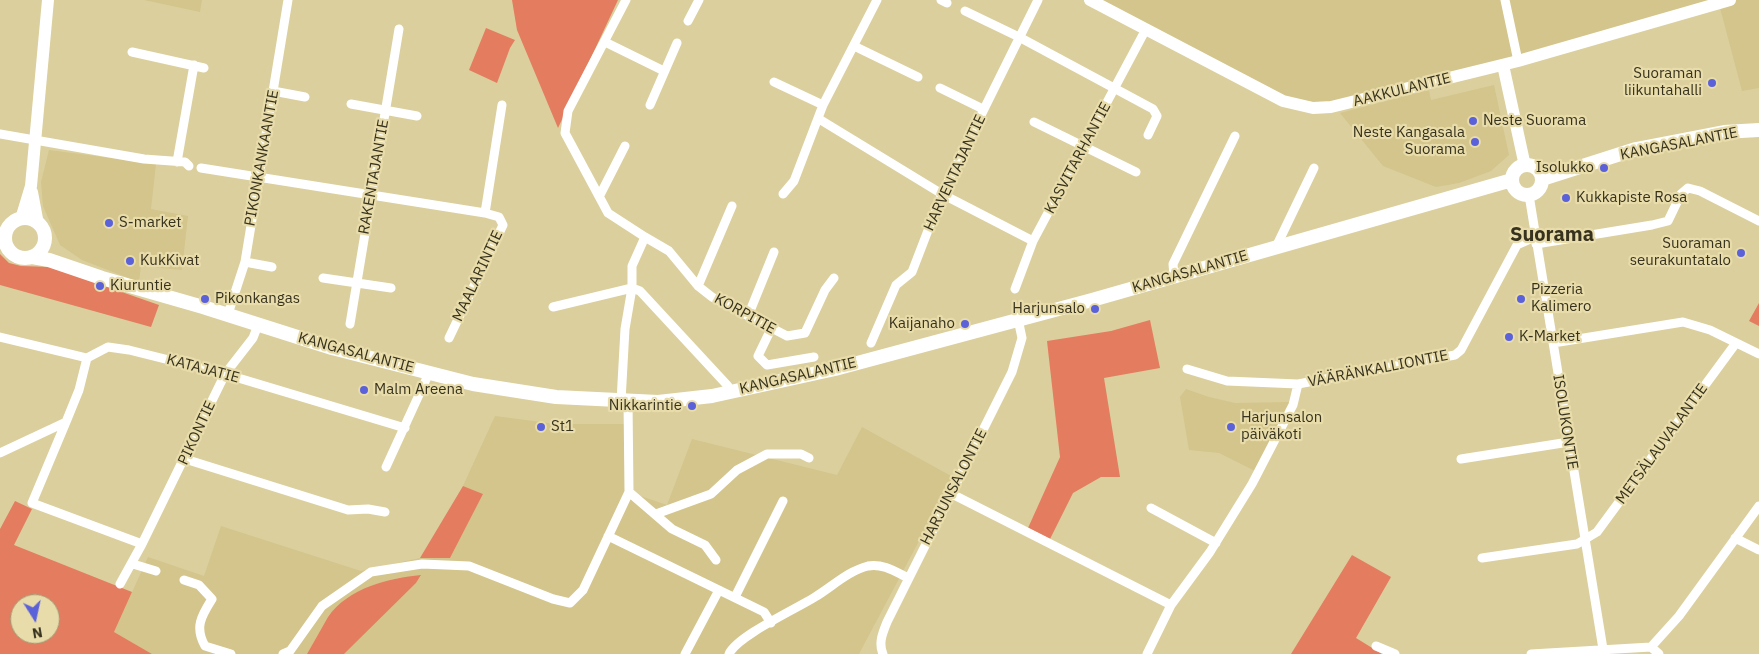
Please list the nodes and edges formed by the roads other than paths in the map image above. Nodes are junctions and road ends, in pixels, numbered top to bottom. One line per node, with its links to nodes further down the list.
1 (48, 0): 43 (street)
2 (288, 0): 28 (street, PIKONKANKAANTIE)
3 (626, 0): 15 (street)
4 (699, 0): 11 (street)
5 (877, 0): 17 (street)
6 (1038, 0): 14 (street, HARVENTAJANTIE)
7 (1090, 0): 13 (street, AAKKULANTIE)
8 (1505, 0): 19 (street)
9 (1730, 0): 19 (street, AAKKULANTIE)
10 (965, 11): 14 (street)
11 (688, 21)
12 (399, 29): 35 (street, RAKENTAJANTIE)
13 (1146, 29): 21 (street, AAKKULANTIE); 27 (street, KASVITARHANTIE)
14 (1019, 37): 27 (street); 34 (street, HARVENTAJANTIE)
15 (606, 42): 23 (street); 56 (street, KORPITIE)
16 (677, 43): 23 (street)
17 (854, 46): 24 (street); 33 (street)
18 (132, 52): 20 (street)
19 (1518, 62): 21 (street, AAKKULANTIE)
20 (194, 65): 22 (street); 46 (street)
21 (1503, 65): 48 (street)
22 (204, 68)
23 (664, 71): 32 (street)
24 (918, 77)
25 (774, 82): 33 (street)
26 (940, 88): 34 (street)
27 (1115, 88): 41 (street); 45 (street, KASVITARHANTIE)
28 (273, 91): 29 (street); 52 (street, PIKONKANKAANTIE)
29 (304, 97)
30 (351, 104): 35 (street)
31 (502, 105): 62 (street, MAALARINTIE)
32 (650, 105)
33 (823, 105): 37 (street)
34 (983, 109): 58 (street, HARVENTAJANTIE)
35 (386, 111): 36 (street); 59 (street, RAKENTAJANTIE)
36 (417, 116)
37 (819, 119): 57 (street); 58 (street)
38 (1034, 122): 45 (street)
39 (1759, 130): 53 (main road, KANGASALANTIE)
40 (0, 134): 43 (street)
41 (1148, 135)
42 (1236, 136): 78 (street)
43 (35, 140): 46 (street); 55 (street)
44 (625, 146): 56 (street)
45 (1085, 146): 51 (street); 68 (street, KASVITARHANTIE)
46 (176, 162): 47 (street)
47 (190, 166)
48 (1525, 166): 53 (main road); 54 (main road)
49 (201, 168): 52 (street)
50 (1314, 168): 72 (street)
51 (1136, 172)
52 (258, 177): 59 (street); 75 (street, PIKONKANKAANTIE)
53 (1542, 179): 60 (main road)
54 (1512, 180): 60 (main road); 72 (main road, KANGASALANTIE)
55 (31, 186): 63 (street); 65 (street)
56 (600, 194): 67 (street, KORPITIE)
57 (783, 194)
58 (942, 194): 68 (street); 95 (street, HARVENTAJANTIE)
59 (371, 195): 62 (street); 81 (street, RAKENTAJANTIE)
60 (1528, 195): 69 (street, ISOLUKONTIE)
61 (732, 206): 82 (street)
62 (485, 213): 94 (street, MAALARINTIE)
63 (22, 219): 65 (main road); 66 (main road)
64 (1759, 221): 69 (street)
65 (38, 224): 71 (main road)
66 (4, 230): 70 (main road)
67 (645, 237): 82 (street, KORPITIE); 84 (street)
68 (1033, 241): 85 (street, KASVITARHANTIE)
69 (1535, 241): 96 (street, ISOLUKONTIE); 104 (street, VÄÄRÄNKALLIONTIE)
70 (3, 243): 74 (main road)
71 (44, 243): 74 (main road); 77 (main road, KANGASALANTIE)
72 (1276, 247): 78 (main road, KANGASALANTIE)
73 (774, 252): 88 (street)
74 (32, 257): 77 (main road, KANGASALANTIE)
75 (245, 262): 76 (street); 87 (street, PIKONKANKAANTIE)
76 (272, 267)
77 (78, 269): 87 (main road, KANGASALANTIE)
78 (1174, 276): 89 (main road, KANGASALANTIE)
79 (324, 278): 81 (street)
80 (834, 278): 92 (street, KORPITIE)
81 (356, 282): 83 (street); 90 (street, RAKENTAJANTIE)
82 (698, 286): 88 (street, KORPITIE)
83 (391, 288)
84 (632, 288): 86 (street); 105 (street); 106 (street)
85 (1015, 289)
86 (553, 307)
87 (228, 314): 91 (main road, KANGASALANTIE)
88 (748, 316): 92 (street, KORPITIE)
89 (1018, 319): 106 (main road, KANGASALANTIE); 116 (street, HARJUNSALONTIE)
90 (350, 324)
91 (258, 325): 102 (street, PIKONTIE); 103 (main road, KANGASALANTIE)
92 (771, 329): 99 (street)
93 (0, 337): 100 (street)
94 (449, 338)
95 (871, 343)
96 (1553, 343): 97 (street); 109 (street, ISOLUKONTIE)
97 (1736, 343): 98 (street); 124 (street, METSÄLAUVALANTIE)
98 (1759, 354)
99 (814, 357)
100 (87, 358): 102 (street, KATAJATIE); 107 (street)
101 (1187, 369): 104 (street)
102 (225, 374): 108 (street, KATAJATIE); 113 (street, PIKONTIE)
103 (429, 374): 106 (main road, KANGASALANTIE); 108 (street)
104 (1298, 384): 126 (street, VÄÄRÄNKALLIONTIE)
105 (728, 386)
106 (625, 401): 115 (street)
107 (66, 422): 110 (street); 125 (street)
108 (405, 428): 114 (street)
109 (1569, 442): 112 (street); 124 (street, ISOLUKONTIE)
110 (0, 454)
111 (809, 458): 121 (street)
112 (1461, 459)
113 (185, 460): 120 (street); 125 (street, PIKONTIE)
114 (386, 467)
115 (629, 492): 121 (street); 122 (street)
116 (952, 494): 132 (street, HARJUNSALONTIE); 137 (street)
117 (783, 501): 136 (street)
118 (1759, 506): 123 (street)
119 (1151, 508): 126 (street)
120 (385, 512)
121 (656, 514): 129 (street)
122 (608, 536): 135 (street); 144 (street)
123 (1736, 538): 127 (street); 140 (street)
124 (1584, 541): 128 (street); 141 (street, ISOLUKONTIE)
125 (142, 544): 130 (street, PIKONTIE)
126 (1216, 544): 137 (street, VÄÄRÄNKALLIONTIE)
127 (1759, 550)
128 (1482, 558)
129 (716, 560)
130 (133, 564): 131 (street); 134 (street, PIKONTIE)
131 (156, 571)
132 (908, 578): 138 (street); 142 (street, HARJUNSALONTIE)
133 (184, 580): 143 (street)
134 (120, 584)
135 (719, 590): 136 (street); 145 (street)
136 (734, 597): 138 (street)
137 (1171, 605): 148 (street, VÄÄRÄNKALLIONTIE)
138 (771, 622): 146 (street)
139 (1376, 646): 149 (street)
140 (1651, 647): 141 (street); 151 (street)
141 (1603, 649): 150 (street)
142 (882, 651): 147 (street)
143 (231, 654)
144 (283, 654)
145 (685, 654)
146 (729, 654)
147 (891, 654)
148 (1147, 654)
149 (1395, 654)
150 (1531, 654)
151 (1659, 654)

